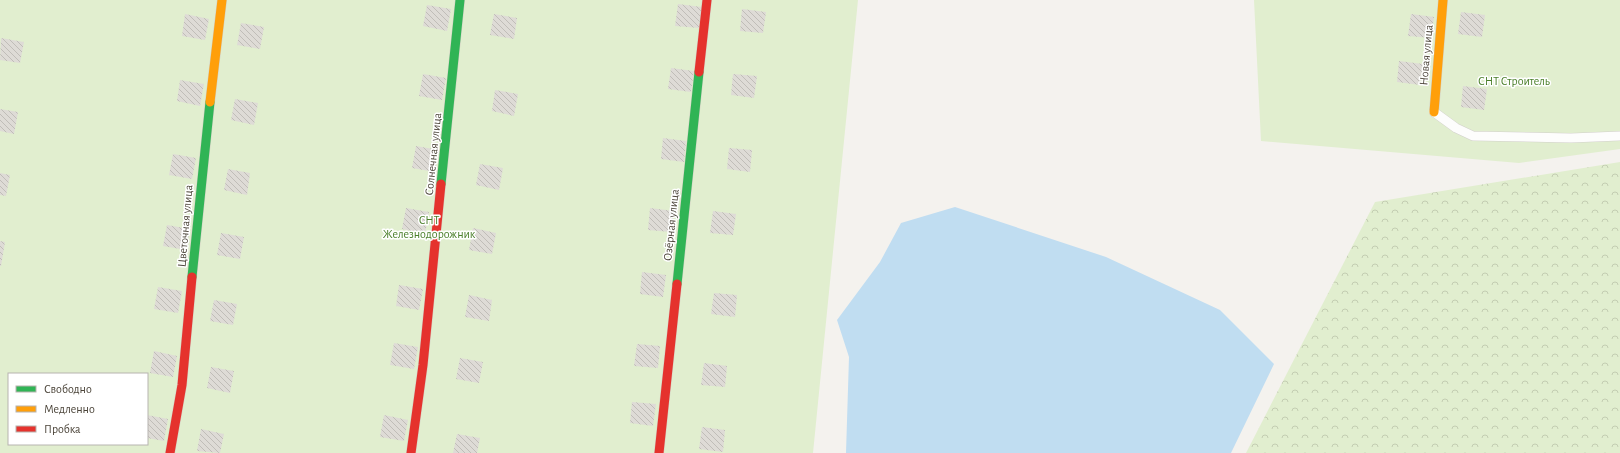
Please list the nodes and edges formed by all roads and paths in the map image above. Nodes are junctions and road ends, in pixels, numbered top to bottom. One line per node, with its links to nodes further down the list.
1 (222, 0): 7 (street, Цветочная улица)
2 (460, 0): 8 (street, Солнечная улица)
3 (707, 0): 9 (street, Озёрная улица)
4 (1443, 0): 5 (street, Новая улица)
5 (1434, 112): 6 (lane)
6 (1620, 136)
7 (170, 453)
8 (411, 453)
9 (659, 453)

